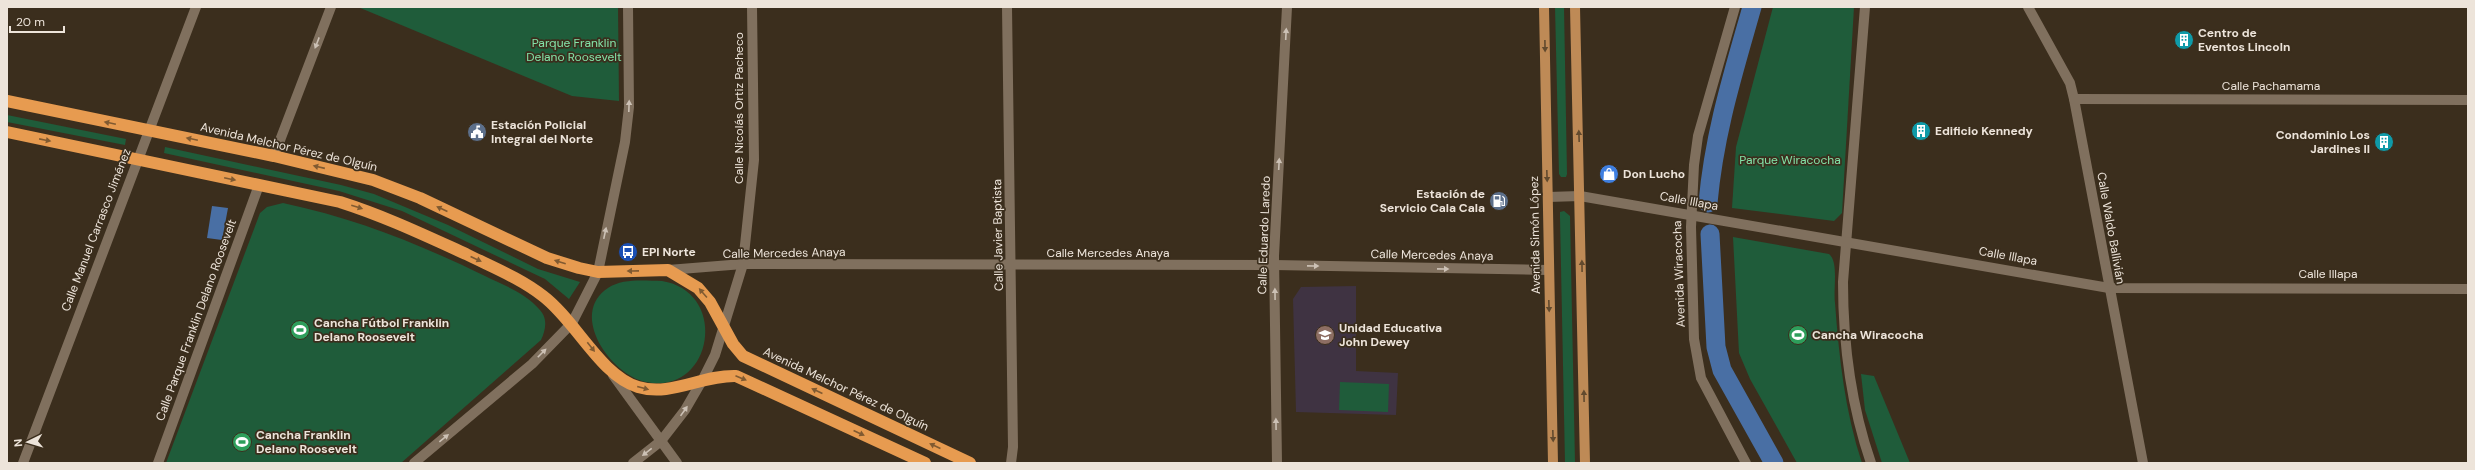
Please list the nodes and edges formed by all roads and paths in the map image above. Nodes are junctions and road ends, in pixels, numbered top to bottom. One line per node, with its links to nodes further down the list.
1 (196, 7): 15 (street, Calle Manuel Carrasco Jiménez)
2 (331, 7): 17 (street, one-way to 17)
3 (628, 7): 29 (street, one-way to 3)
4 (752, 7): 24 (street, Calle Nicolás Ortiz Pacheco)
5 (1008, 7): 26 (street, Calle Javier Baptista)
6 (1287, 7): 25 (street, Calle Eduardo Laredo, one-way to 6)
7 (1544, 7): 21 (main road, Avenida Simón López, one-way to 21)
8 (1575, 7): 20 (main road, one-way to 8)
9 (1735, 7): 22 (street, Avenida Wiracocha)
10 (1865, 7): 23 (street)
11 (2028, 7): 12 (street, Calle Waldo Ballivián)
12 (2074, 100): 13 (street, Calle Pachamama); 30 (street, Calle Waldo Ballivián)
13 (2468, 100)
14 (7, 101): 15 (highway, Avenida Melchor Pérez de Olguín, one-way to 14)
15 (148, 130): 17 (highway, Avenida Melchor Pérez de Olguín, one-way to 15); 18 (street, Calle Manuel Carrasco Jiménez)
16 (7, 132): 18 (highway, one-way to 18)
17 (274, 156): 29 (highway, Avenida Melchor Pérez de Olguín, one-way to 17)
18 (137, 159): 19 (highway, one-way to 19); 37 (street, Calle Manuel Carrasco Jiménez)
19 (260, 185): 32 (highway, one-way to 32); 38 (street, Calle Parque Franklin Delano Roosevelt)
20 (1580, 196): 21 (street, Calle Illapa); 22 (street, Calle Illapa); 47 (main road, one-way to 20)
21 (1548, 197): 28 (main road, Avenida Simón López)
22 (1691, 215): 23 (street, Calle Illapa); 48 (street, Avenida Wiracocha)
23 (1846, 241): 30 (street, Calle Illapa); 49 (street)
24 (743, 264): 26 (street, Calle Mercedes Anaya); 27 (street, Calle Mercedes Anaya); 33 (street, Calle Nicolás Ortiz Pacheco)
25 (1274, 265): 26 (street, Calle Mercedes Anaya); 28 (street, Calle Mercedes Anaya, one-way to 28); 45 (street, Calle Eduardo Laredo, one-way to 25)
26 (1011, 266): 44 (street, Calle Javier Baptista)
27 (668, 270): 29 (highway, one-way to 29); 33 (highway, one-way to 27)
28 (1548, 270): 46 (main road, Avenida Simón López, one-way to 46)
29 (598, 272): 32 (street)
30 (2109, 288): 31 (street, Calle Illapa); 50 (street, Calle Waldo Ballivián)
31 (2468, 289)
32 (572, 323): 34 (highway, one-way to 34); 39 (street, one-way to 32)
33 (724, 326): 35 (street, Calle Nicolás Ortiz Pacheco); 43 (highway, Avenida Melchor Pérez de Olguín, one-way to 33)
34 (609, 370): 35 (highway, one-way to 35); 36 (street)
35 (703, 379): 36 (street, Calle Nicolás Ortiz Pacheco, one-way to 35); 42 (highway, one-way to 42)
36 (661, 441): 40 (street, Calle Nicolás Ortiz Pacheco, one-way to 40); 41 (street)
37 (23, 463)
38 (158, 463)
39 (414, 463)
40 (633, 463)
41 (677, 463)
42 (925, 463)
43 (970, 463)
44 (1011, 463)
45 (1277, 463)
46 (1553, 463)
47 (1585, 463)
48 (1746, 463)
49 (1872, 463)
50 (2143, 463)

